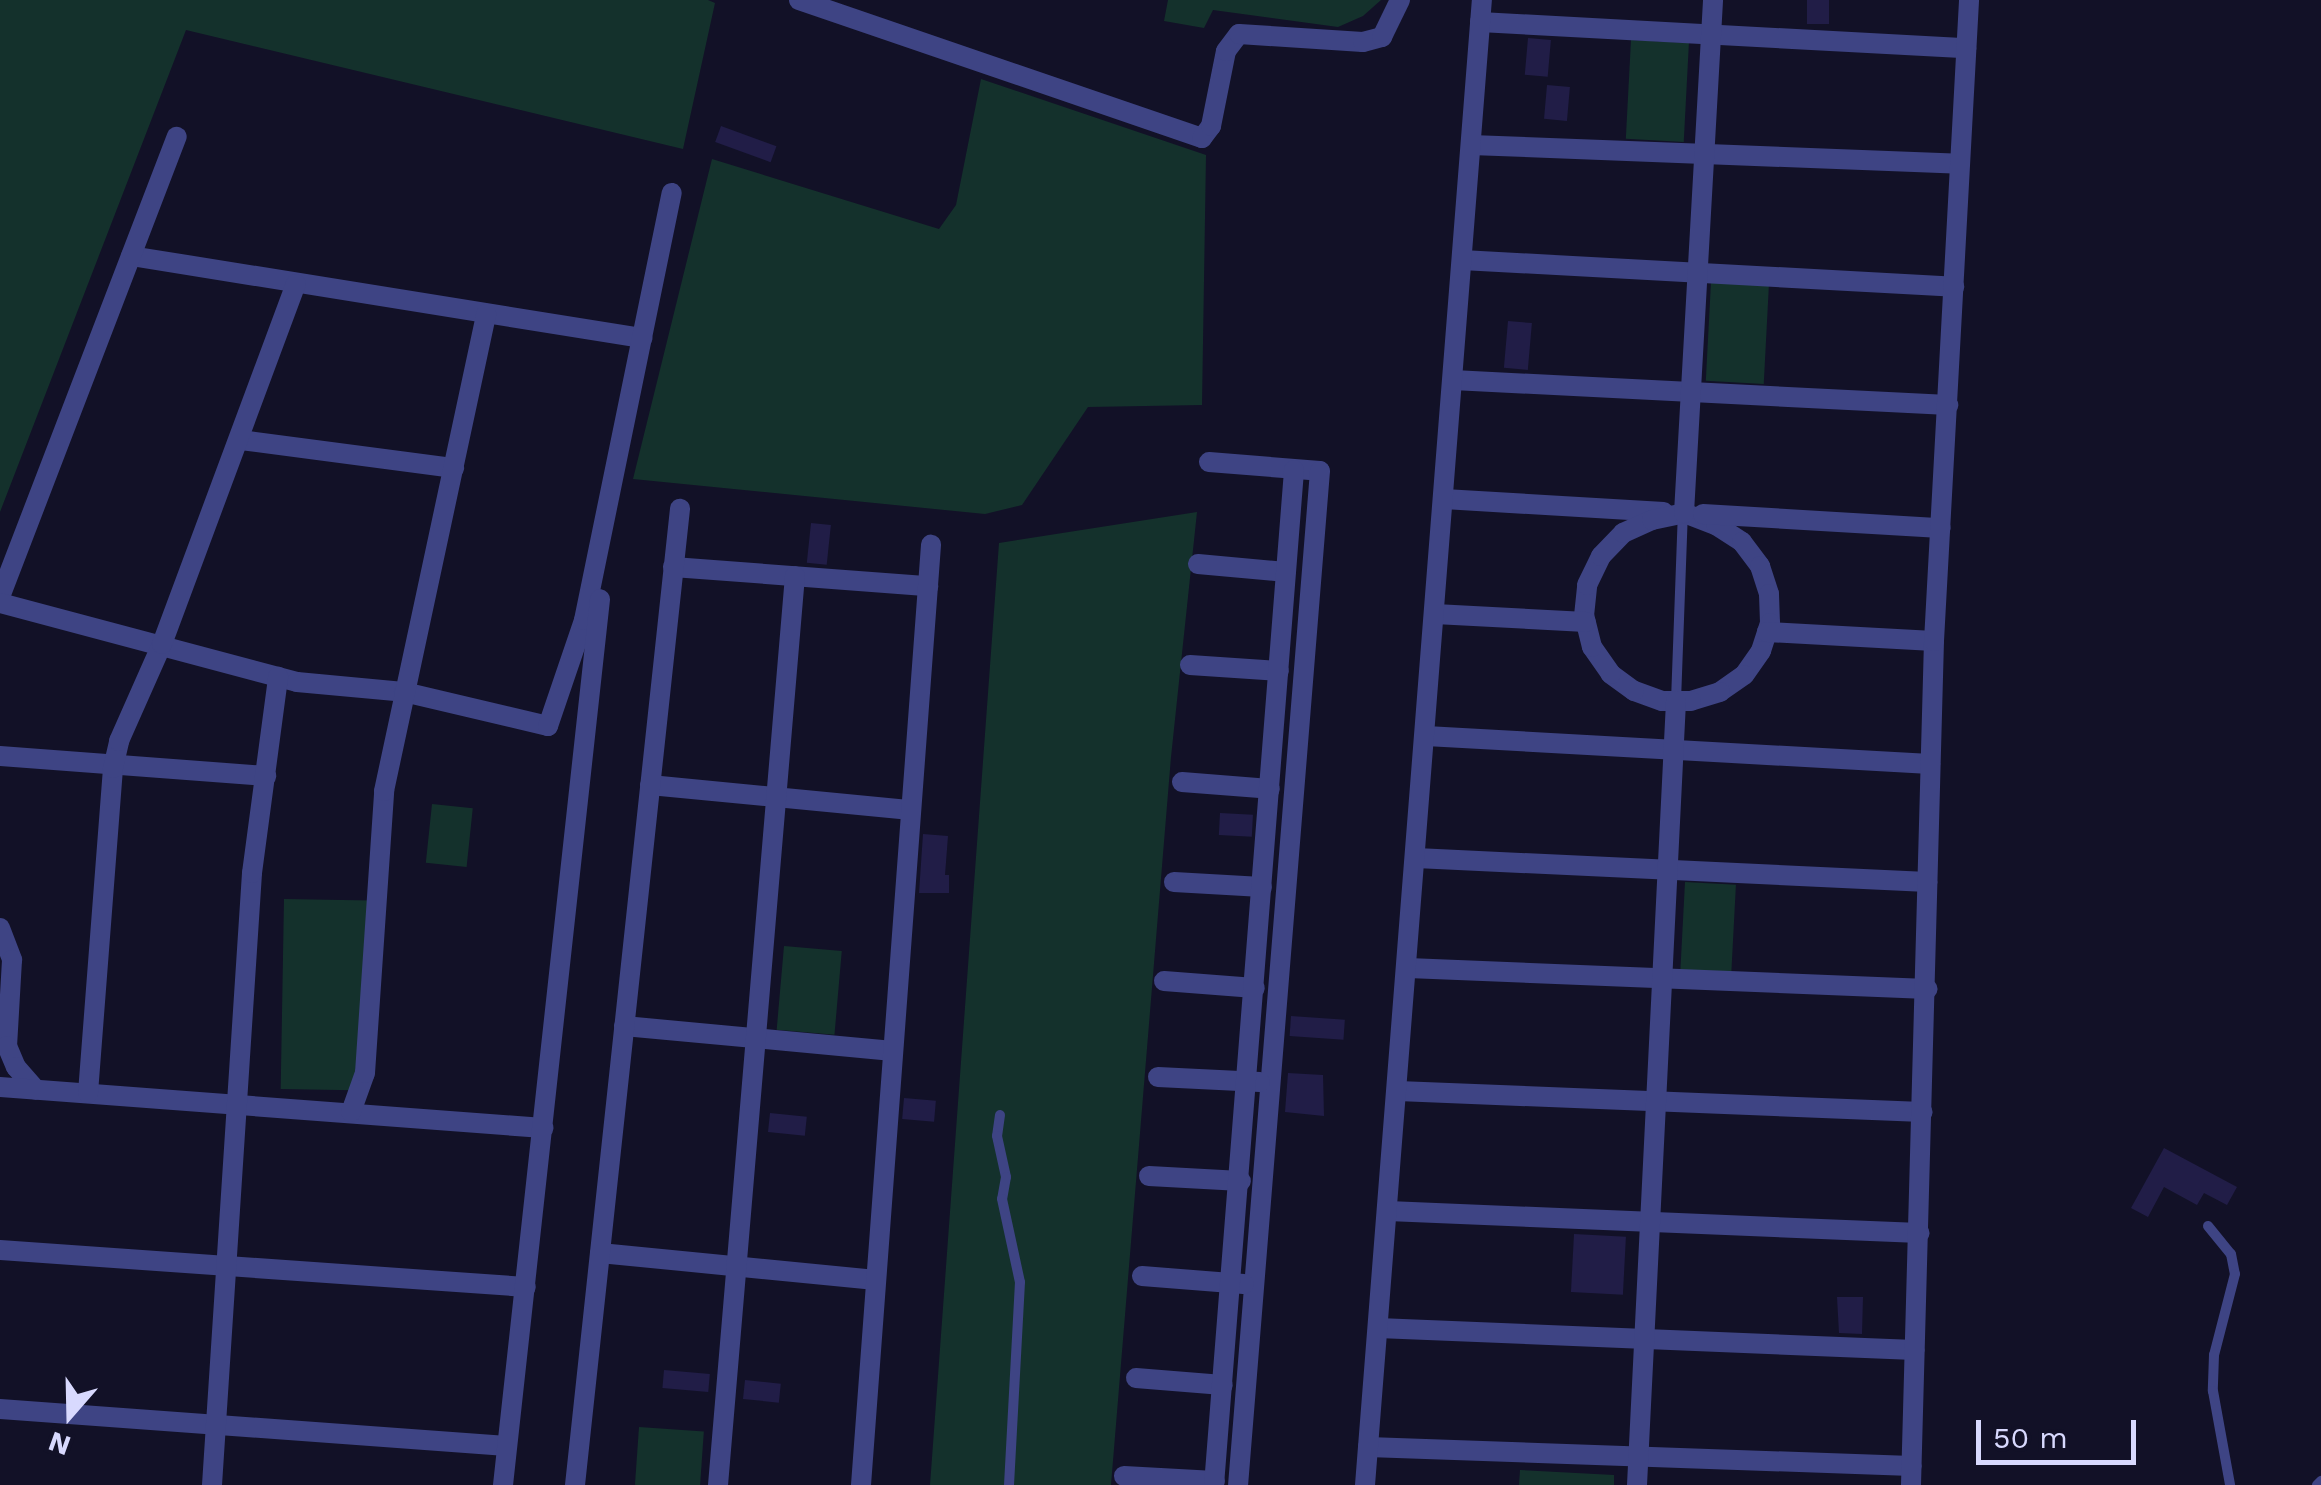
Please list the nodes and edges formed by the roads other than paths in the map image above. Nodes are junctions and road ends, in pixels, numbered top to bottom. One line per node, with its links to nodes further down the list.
1 (799, 0): 2 (street)
2 (1400, 0)
3 (1482, 0): 6 (street)
4 (1712, 0): 7 (street)
5 (1969, 0): 8 (street)
6 (1480, 22): 7 (street); 10 (street)
7 (1712, 34): 8 (street); 11 (street)
8 (1966, 48): 12 (street)
9 (177, 136): 14 (street)
10 (1471, 144): 11 (street); 15 (street)
11 (1704, 154): 12 (street); 16 (street)
12 (1960, 164): 18 (street)
13 (672, 193): 20 (street)
14 (131, 256): 17 (street); 39 (street)
15 (1462, 260): 16 (street); 21 (street)
16 (1697, 273): 18 (street); 22 (street)
17 (296, 284): 19 (street); 24 (street)
18 (1954, 288): 23 (street)
19 (486, 314): 20 (street); 26 (street)
20 (642, 338): 28 (street)
21 (1453, 380): 22 (street); 29 (street)
22 (1690, 392): 23 (street); 31 (street)
23 (1948, 405): 32 (street)
24 (241, 440): 26 (street); 44 (street)
25 (1208, 462): 27 (street)
26 (454, 468): 48 (street)
27 (1294, 470): 36 (street); 77 (street)
28 (611, 488): 48 (street); 87 (street)
29 (1444, 499): 31 (street); 40 (street)
30 (680, 509): 35 (street)
31 (1684, 513): 32 (street); 41 (street); 42 (street); 49 (lane)
32 (1940, 528): 43 (street)
33 (931, 545): 38 (street)
34 (1198, 564): 36 (street)
35 (674, 568): 37 (street); 57 (street)
36 (1286, 572): 46 (street)
37 (795, 576): 38 (street); 59 (street)
38 (928, 586): 60 (street)
39 (0, 600): 44 (street)
40 (1435, 614): 41 (street); 50 (street)
41 (1586, 622): 49 (street)
42 (1767, 632): 43 (street); 49 (street)
43 (1934, 641): 53 (street)
44 (162, 644): 47 (street); 54 (street)
45 (1190, 665): 46 (street)
46 (1279, 671): 58 (street)
47 (278, 678): 48 (street); 55 (street)
48 (404, 692): 84 (street)
49 (1676, 701): 51 (street)
50 (1426, 736): 51 (street); 61 (street)
51 (1675, 750): 53 (street); 62 (street)
52 (0, 756): 54 (street)
53 (1930, 764): 64 (street)
54 (112, 768): 55 (street); 81 (street)
55 (266, 776): 83 (street)
56 (1182, 782): 58 (street)
57 (650, 785): 59 (street); 72 (street)
58 (1270, 789): 65 (street)
59 (776, 797): 60 (street); 73 (street)
60 (911, 810): 74 (street)
61 (1416, 858): 62 (street); 67 (street)
62 (1666, 870): 64 (street); 68 (street)
63 (1174, 882): 65 (street)
64 (1927, 882): 71 (street)
65 (1262, 887): 70 (street)
66 (0, 928): 79 (street)
67 (1408, 968): 68 (street); 80 (street)
68 (1659, 978): 71 (street); 82 (street)
69 (1164, 980): 70 (street)
70 (1254, 988): 76 (street)
71 (1928, 990): 85 (street)
72 (624, 1026): 73 (street); 95 (street)
73 (756, 1038): 74 (street); 96 (street)
74 (893, 1051): 99 (street)
75 (1158, 1077): 76 (street)
76 (1247, 1081): 77 (street); 89 (street)
77 (1272, 1082): 101 (street)
78 (0, 1086): 79 (street)
79 (36, 1090): 81 (street)
80 (1398, 1091): 82 (street); 90 (street)
81 (88, 1093): 83 (street)
82 (1654, 1101): 85 (street); 91 (street)
83 (237, 1103): 84 (street); 97 (street)
84 (350, 1112): 87 (street)
85 (1924, 1112): 93 (street)
86 (1000, 1115): 121 (lane)
87 (543, 1128): 102 (street)
88 (1149, 1176): 89 (street)
89 (1240, 1182): 100 (street)
90 (1388, 1211): 91 (street); 103 (street)
91 (1648, 1222): 93 (street); 104 (street)
92 (2208, 1226): 125 (lane)
93 (1920, 1233): 105 (street)
94 (0, 1250): 97 (street)
95 (600, 1253): 96 (street); 118 (street)
96 (736, 1266): 99 (street); 119 (street)
97 (230, 1267): 102 (street); 109 (street)
98 (1142, 1276): 100 (street)
99 (876, 1280): 120 (street)
100 (1232, 1282): 101 (street); 107 (street)
101 (1256, 1285): 122 (street)
102 (526, 1288): 110 (street)
103 (1378, 1328): 104 (street); 111 (street)
104 (1643, 1339): 105 (street); 112 (street)
105 (1916, 1350): 114 (street)
106 (1136, 1378): 107 (street)
107 (1223, 1385): 115 (street)
108 (0, 1409): 109 (street)
109 (216, 1427): 110 (street); 116 (street)
110 (507, 1446): 117 (street)
111 (1368, 1447): 112 (street); 123 (street)
112 (1638, 1456): 114 (street); 124 (street)
113 (1124, 1476): 115 (street)
114 (1911, 1476)
115 (1214, 1483)
116 (212, 1485)
117 (503, 1485)
118 (575, 1485)
119 (718, 1485)
120 (861, 1485)
121 (1010, 1485)
122 (1238, 1485)
123 (1365, 1485)
124 (1637, 1485)
125 (2230, 1485)

